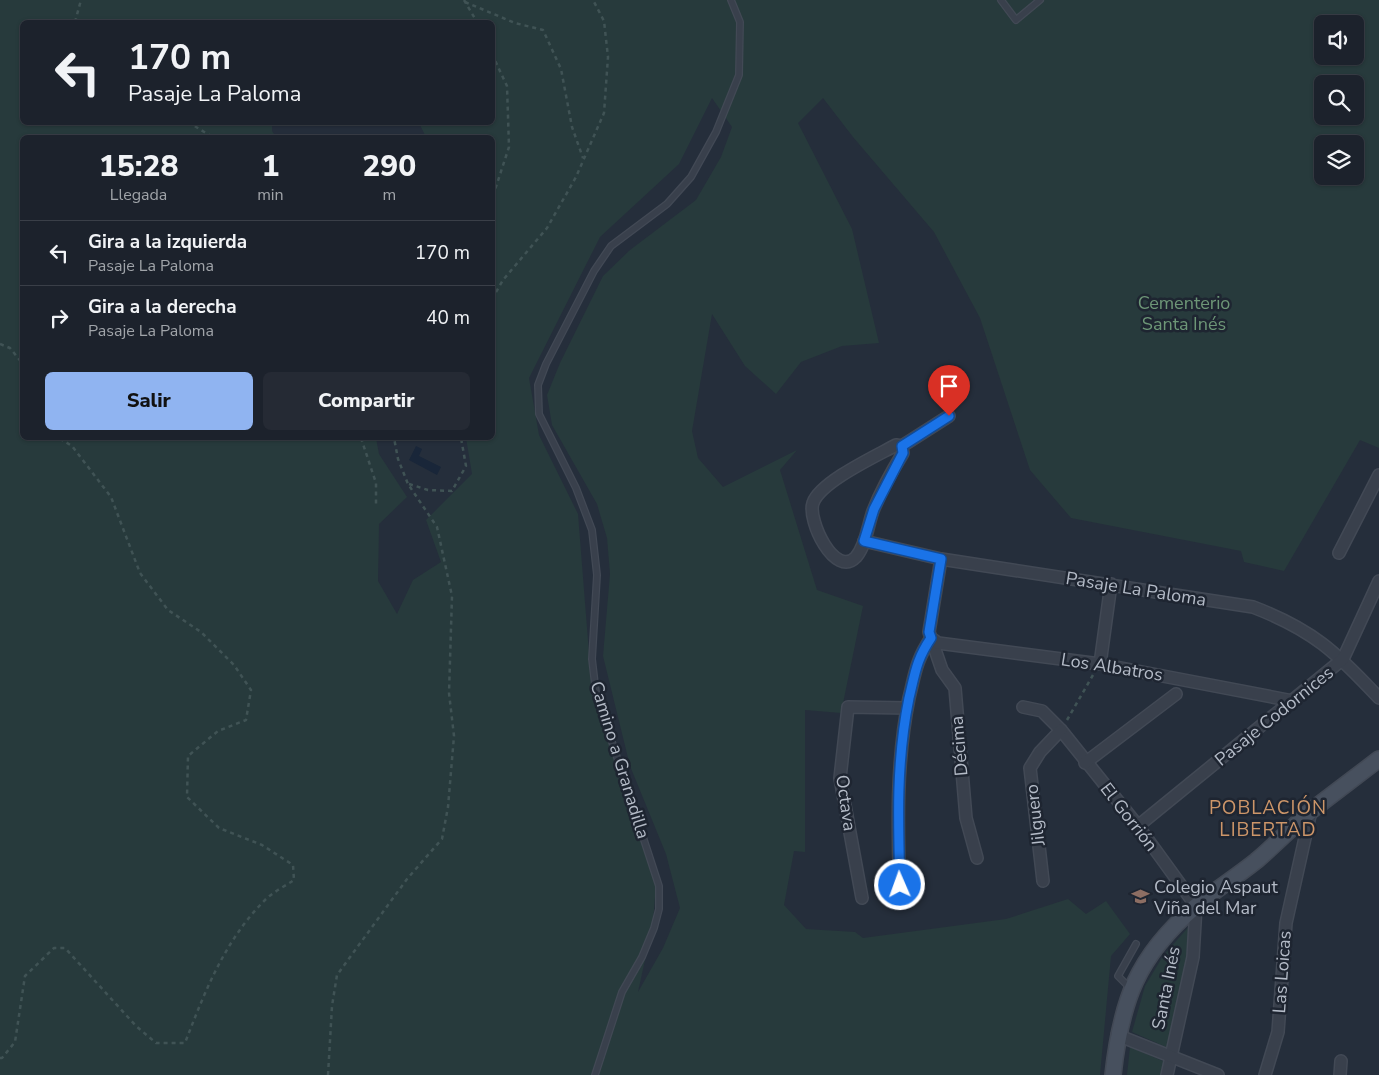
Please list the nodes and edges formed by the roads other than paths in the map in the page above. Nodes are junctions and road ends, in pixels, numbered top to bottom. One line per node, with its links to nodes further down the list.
1 (731, 0): 35 (lane, Camino a Granadilla)
2 (1001, 0): 3 (lane)
3 (1040, 0)
4 (949, 416): 5 (street)
5 (902, 446): 7 (street); 7 (street)
6 (1379, 475): 8 (street)
7 (864, 541): 9 (street, Pasaje La Paloma)
8 (1339, 553)
9 (941, 559): 11 (street, Pasaje La Paloma); 12 (street)
10 (1379, 582): 13 (street, Pasaje Codornices)
11 (1111, 584): 13 (street, Pasaje La Paloma); 14 (street)
12 (931, 638): 14 (street, Los Albatros); 19 (street); 25 (street, Décima)
13 (1343, 659): 16 (street, Pasaje La Paloma); 17 (street, Pasaje Codornices)
14 (1100, 664): 17 (street, Los Albatros)
15 (1176, 694): 22 (street)
16 (1379, 698)
17 (1293, 702): 24 (street, Pasaje Codornices)
18 (1023, 707): 20 (street, El Gorrión)
19 (907, 708): 27 (street, Octava); 28 (street)
20 (1061, 730): 22 (street, El Gorrión); 26 (street, Jilguero)
21 (1379, 759): 23 (main road, Santa Inés)
22 (1086, 763): 24 (street, El Gorrión)
23 (1311, 811): 29 (main road, Santa Inés); 39 (street, Las Loicas)
24 (1138, 826): 29 (street, El Gorrión)
25 (977, 858)
26 (1043, 881)
27 (862, 898)
28 (900, 904)
29 (1196, 906): 31 (main road, Santa Inés); 33 (street, Santa Inés)
30 (1136, 944): 31 (lane)
31 (1131, 988): 32 (main road, Santa Inés)
32 (1117, 1036): 33 (street); 36 (main road, Santa Inés)
33 (1172, 1058): 37 (street, Santa Inés); 38 (street)
34 (1341, 1061): 40 (street)
35 (595, 1075)
36 (1113, 1075)
37 (1167, 1075)
38 (1218, 1075)
39 (1265, 1075)
40 (1340, 1075)

